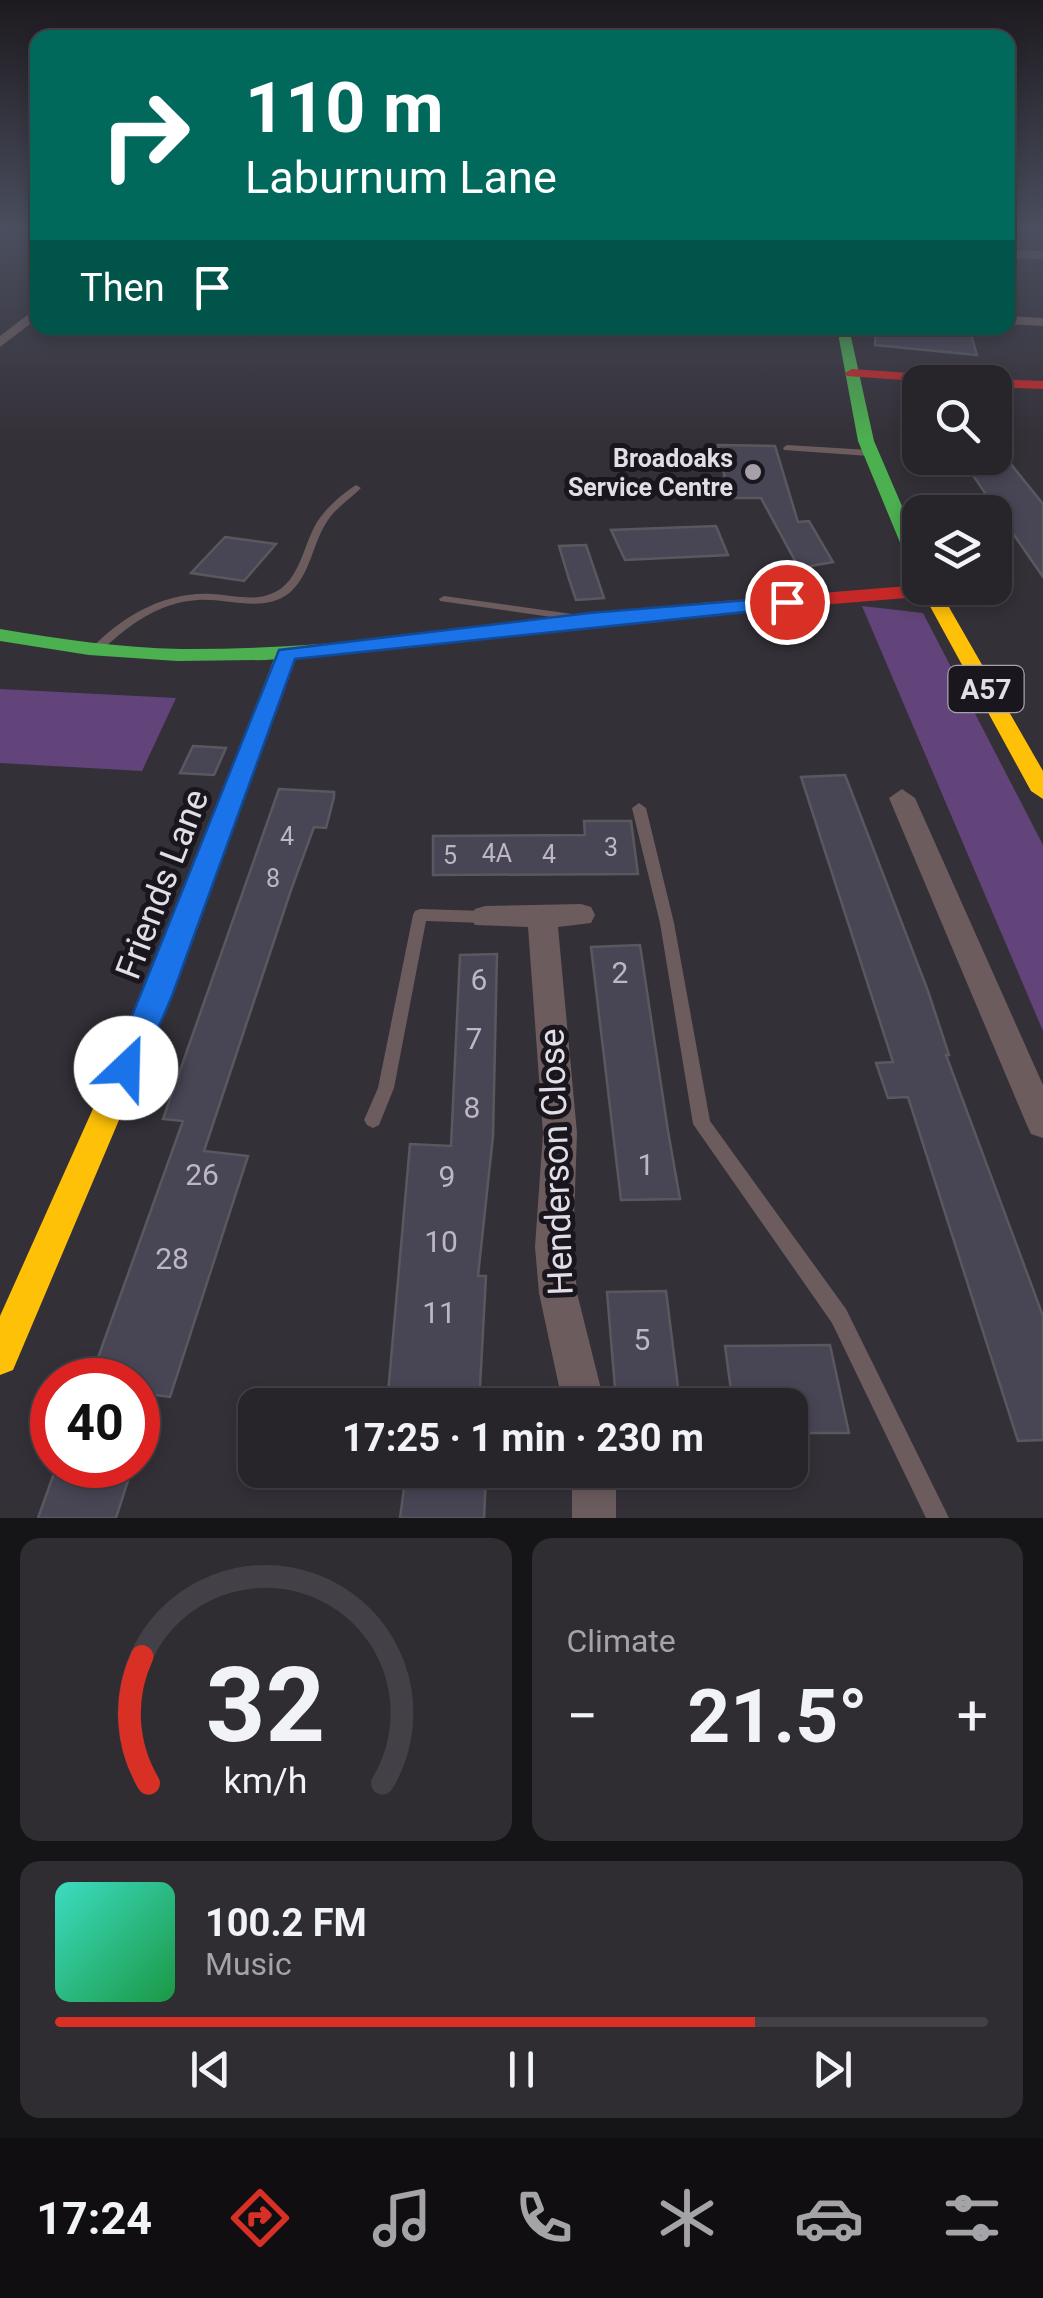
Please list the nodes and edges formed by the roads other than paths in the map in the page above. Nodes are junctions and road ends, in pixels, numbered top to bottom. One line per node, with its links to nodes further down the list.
1 (30, 318): 5 (street)
2 (1015, 320): 3 (street)
3 (1043, 322)
4 (845, 335): 6 (main road)
5 (0, 342)
6 (853, 378): 7 (main road); 8 (main road); 12 (main road)
7 (902, 380)
8 (902, 383)
9 (1012, 384): 10 (main road)
10 (1043, 385)
11 (787, 448): 12 (lane)
12 (871, 452): 14 (main road)
13 (356, 488): 20 (lane)
14 (902, 526)
15 (902, 591): 18 (main road)
16 (444, 599): 18 (lane)
17 (939, 605): 22 (main road, A57)
18 (589, 619): 21 (main road)
19 (0, 636): 20 (main road)
20 (93, 652): 21 (main road)
21 (286, 654): 30 (main road, Friends Lane)
22 (1043, 791)
23 (902, 798): 29 (street)
24 (639, 808): 34 (lane)
25 (582, 914): 27 (street)
26 (485, 916): 27 (street); 28 (lane)
27 (542, 916): 31 (street, Henderson Close)
28 (373, 1120)
29 (1043, 1123)
30 (0, 1357)
31 (580, 1388)
32 (594, 1488): 33 (street)
33 (594, 1518)
34 (938, 1518)

